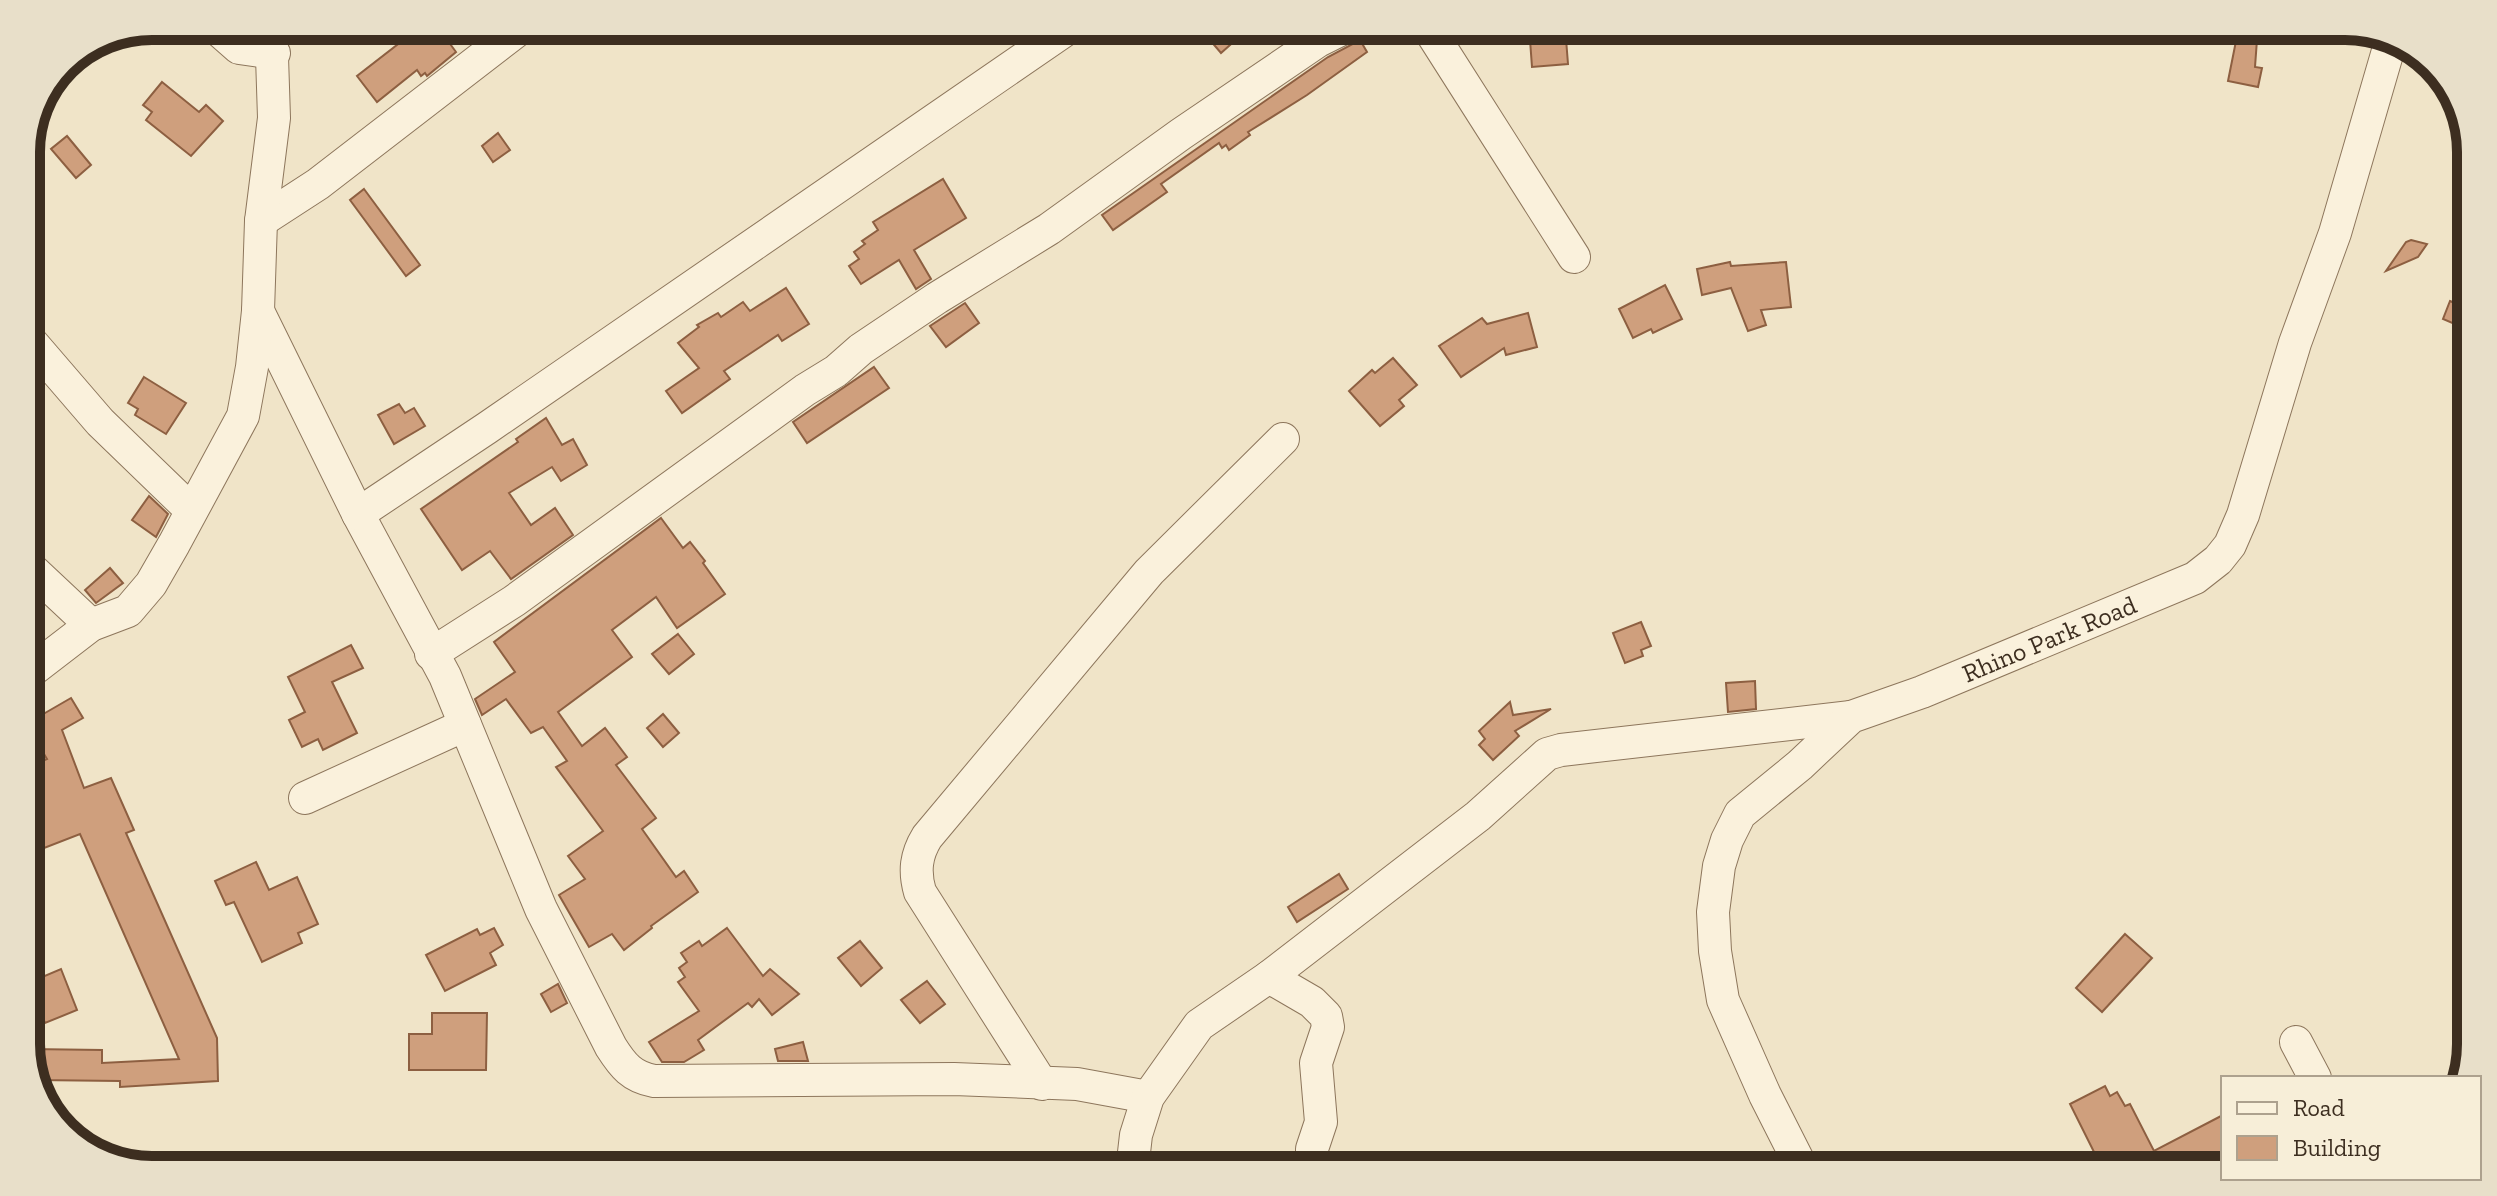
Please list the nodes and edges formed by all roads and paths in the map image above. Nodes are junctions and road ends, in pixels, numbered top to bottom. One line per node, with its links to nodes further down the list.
1 (230, 40): 2 (street)
2 (272, 40): 8 (street)
3 (505, 40): 8 (street)
4 (1051, 40): 14 (street)
5 (1320, 40): 17 (street)
6 (1436, 40): 9 (street)
7 (2388, 49): 19 (street, Rhino Park Road)
8 (261, 221): 10 (street)
9 (1574, 257)
10 (258, 311): 13 (street); 14 (street)
11 (40, 352): 13 (street)
12 (1283, 439): 25 (street)
13 (191, 510): 16 (street)
14 (358, 514): 17 (street)
15 (40, 577): 16 (street)
16 (91, 625): 18 (street)
17 (431, 654): 20 (street)
18 (40, 664)
19 (1851, 717): 22 (street); 29 (street, Rhino Park Road)
20 (465, 725): 21 (street); 25 (street)
21 (305, 798)
22 (1269, 977): 26 (street); 28 (street)
23 (2296, 1042): 24 (street)
24 (2314, 1076)
25 (1042, 1084): 26 (street)
26 (1148, 1097): 27 (street)
27 (1134, 1156)
28 (1312, 1156)
29 (1796, 1156)

